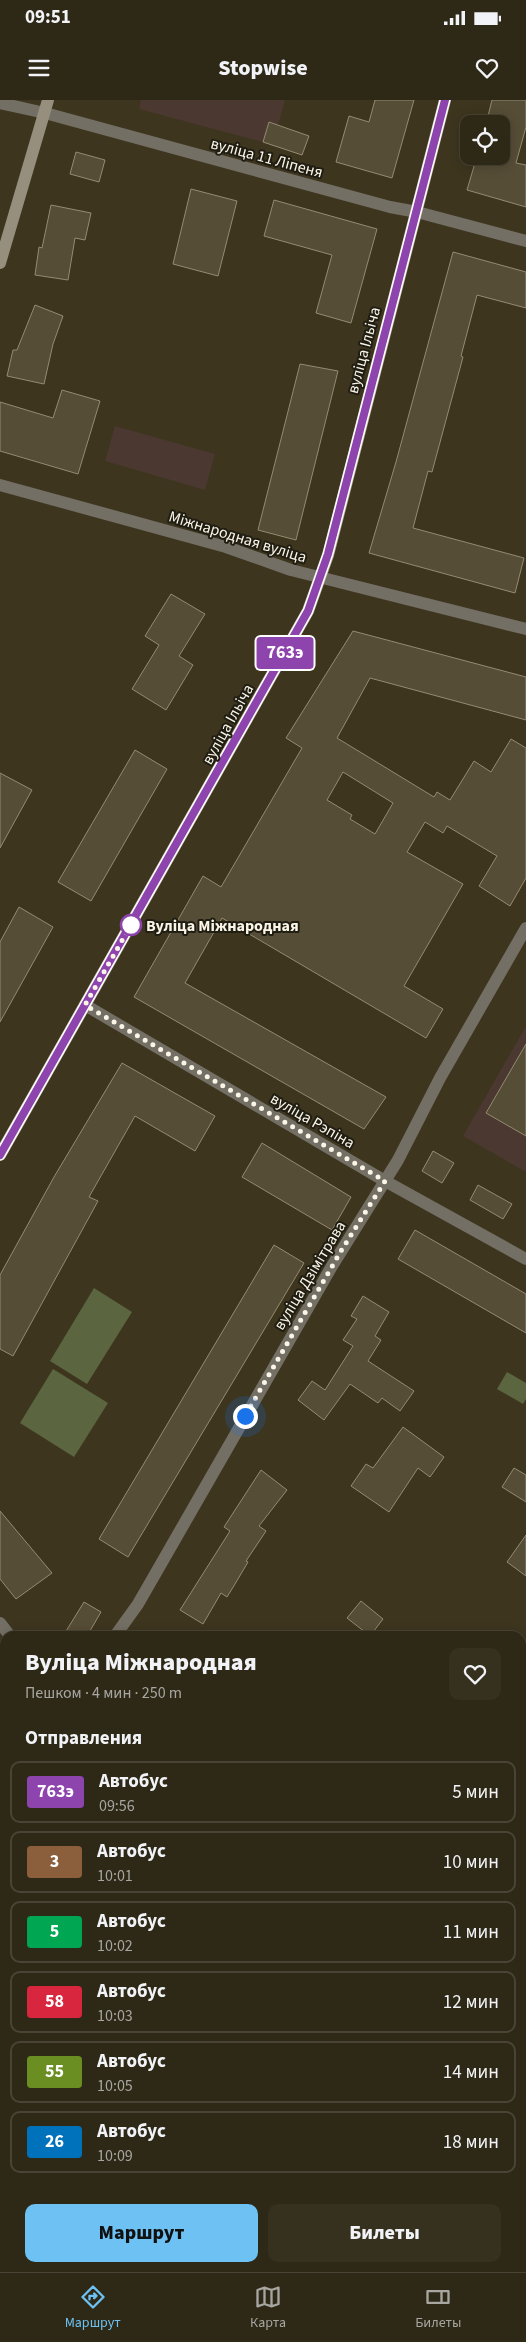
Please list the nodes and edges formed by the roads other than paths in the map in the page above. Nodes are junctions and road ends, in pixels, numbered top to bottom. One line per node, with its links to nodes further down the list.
1 (48, 100): 4 (street)
2 (445, 100): 5 (main road, вуліца Ільіча)
3 (0, 103): 4 (street, вуліца 11 Ліпеня)
4 (44, 113): 5 (street, вуліца 11 Ліпеня); 7 (street)
5 (417, 212): 6 (street, вуліца 11 Ліпеня); 9 (main road, вуліца Ільіча)
6 (526, 241)
7 (0, 262)
8 (0, 485): 9 (street, Міжнародная вуліца)
9 (320, 577): 10 (street, Міжнародная вуліца); 12 (main road, вуліца Ільіча)
10 (526, 629)
11 (526, 928): 14 (street, вуліца Дзімітрава)
12 (85, 1005): 13 (main road, вуліца Ільіча); 14 (street, вуліца Рэпіна)
13 (0, 1155)
14 (385, 1181): 15 (street, вуліца Рэпіна); 16 (street, вуліца Дзімітрава)
15 (526, 1259)
16 (119, 1631)

